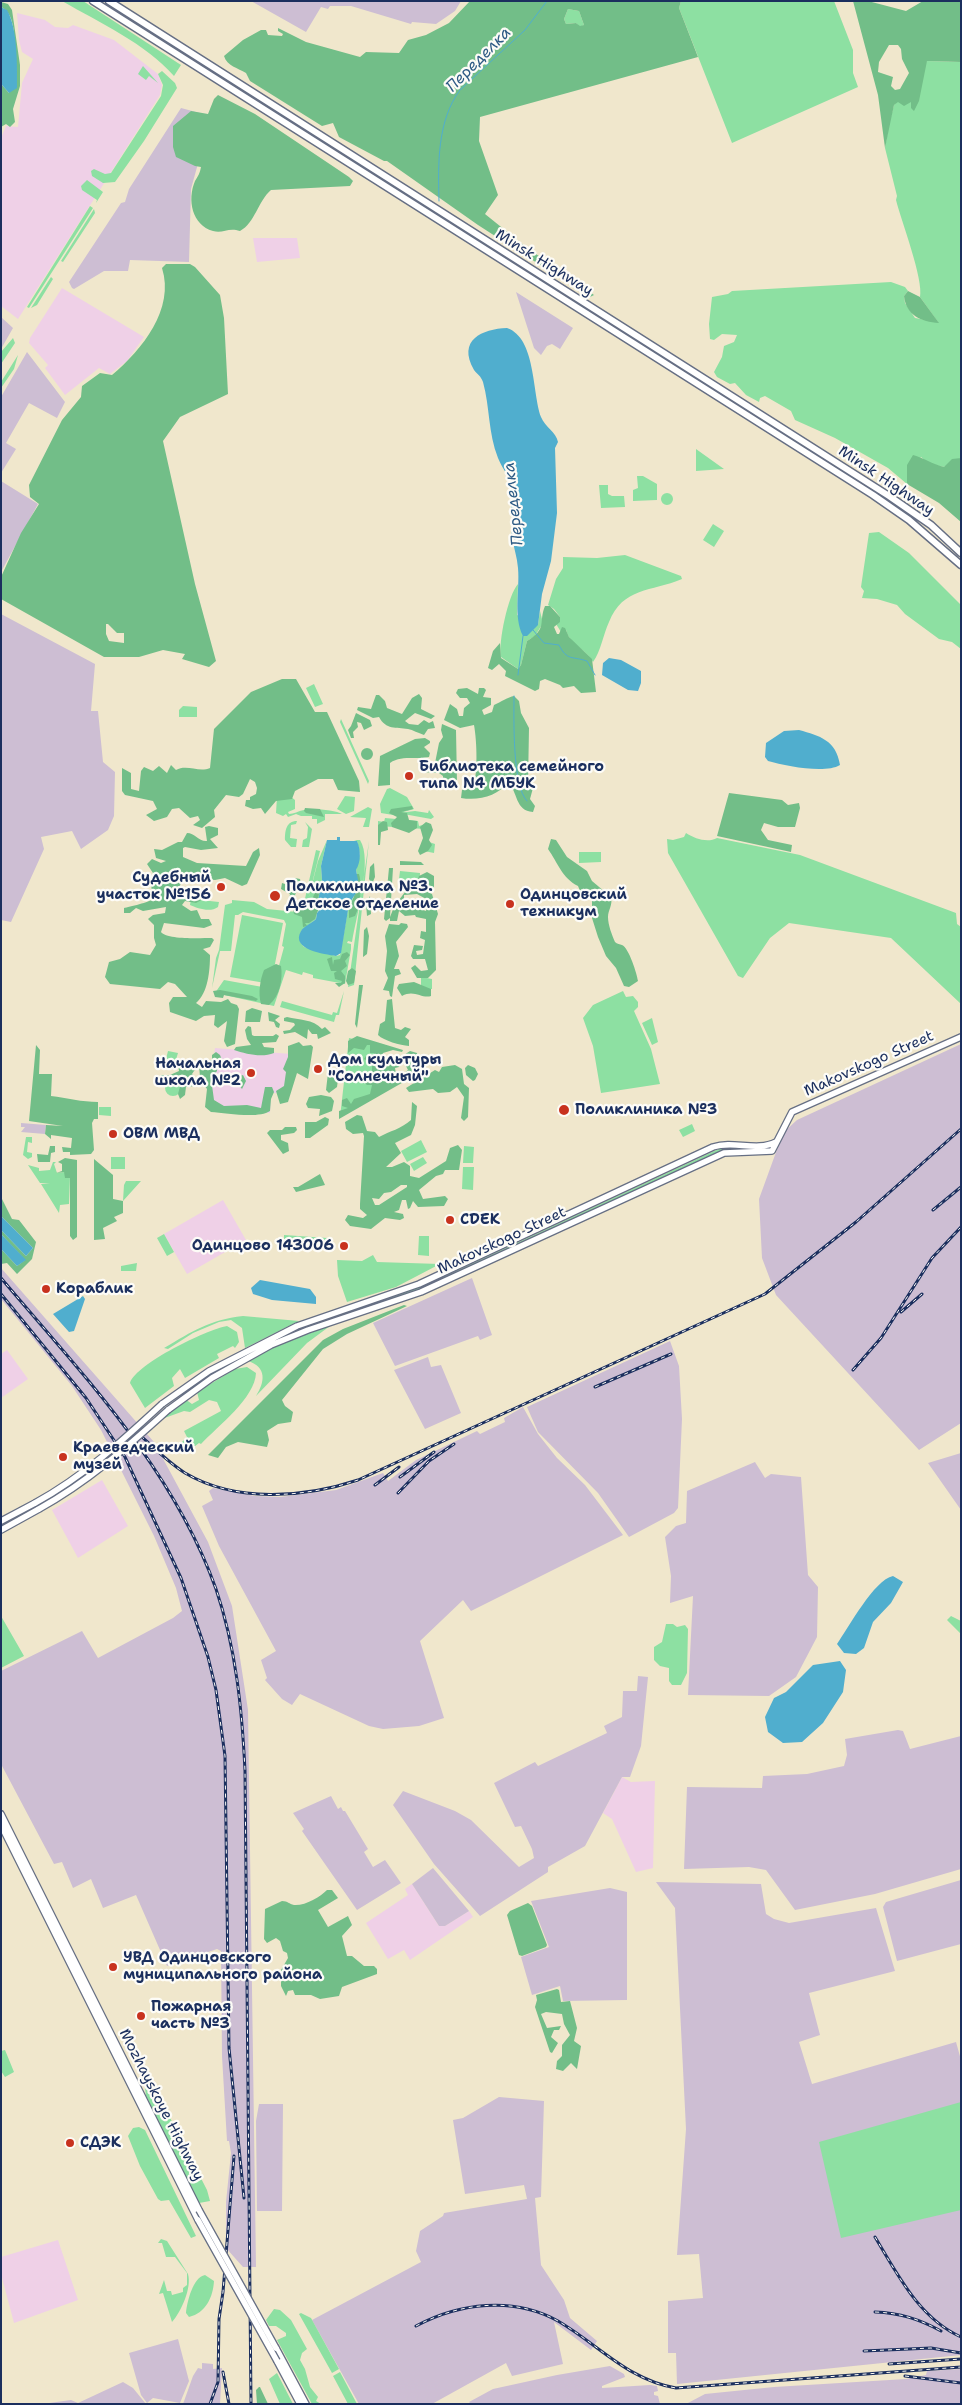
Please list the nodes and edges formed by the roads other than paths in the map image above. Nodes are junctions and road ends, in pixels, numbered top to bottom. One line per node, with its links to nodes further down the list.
1 (93, 1): 4 (highway, Minsk Highway)
2 (109, 1): 3 (highway, Minsk Highway)
3 (263, 100): 4 (main road); 5 (highway, Minsk Highway)
4 (259, 107): 6 (highway, Minsk Highway)
5 (961, 553)
6 (961, 565)
7 (961, 1037): 8 (main road, Makovskogo Street)
8 (776, 1142): 9 (main road, Makovskogo Street); 9 (main road, Makovskogo Street)
9 (234, 1362): 10 (main road, bridge); 11 (main road, bridge)
10 (1, 1522)
11 (1, 1530)
12 (1, 1814): 15 (main road, Mozhayskoye Highway, bridge)
13 (1, 1825): 14 (main road, Mozhayskoye Highway, bridge)
14 (300, 2404)
15 (306, 2404)

